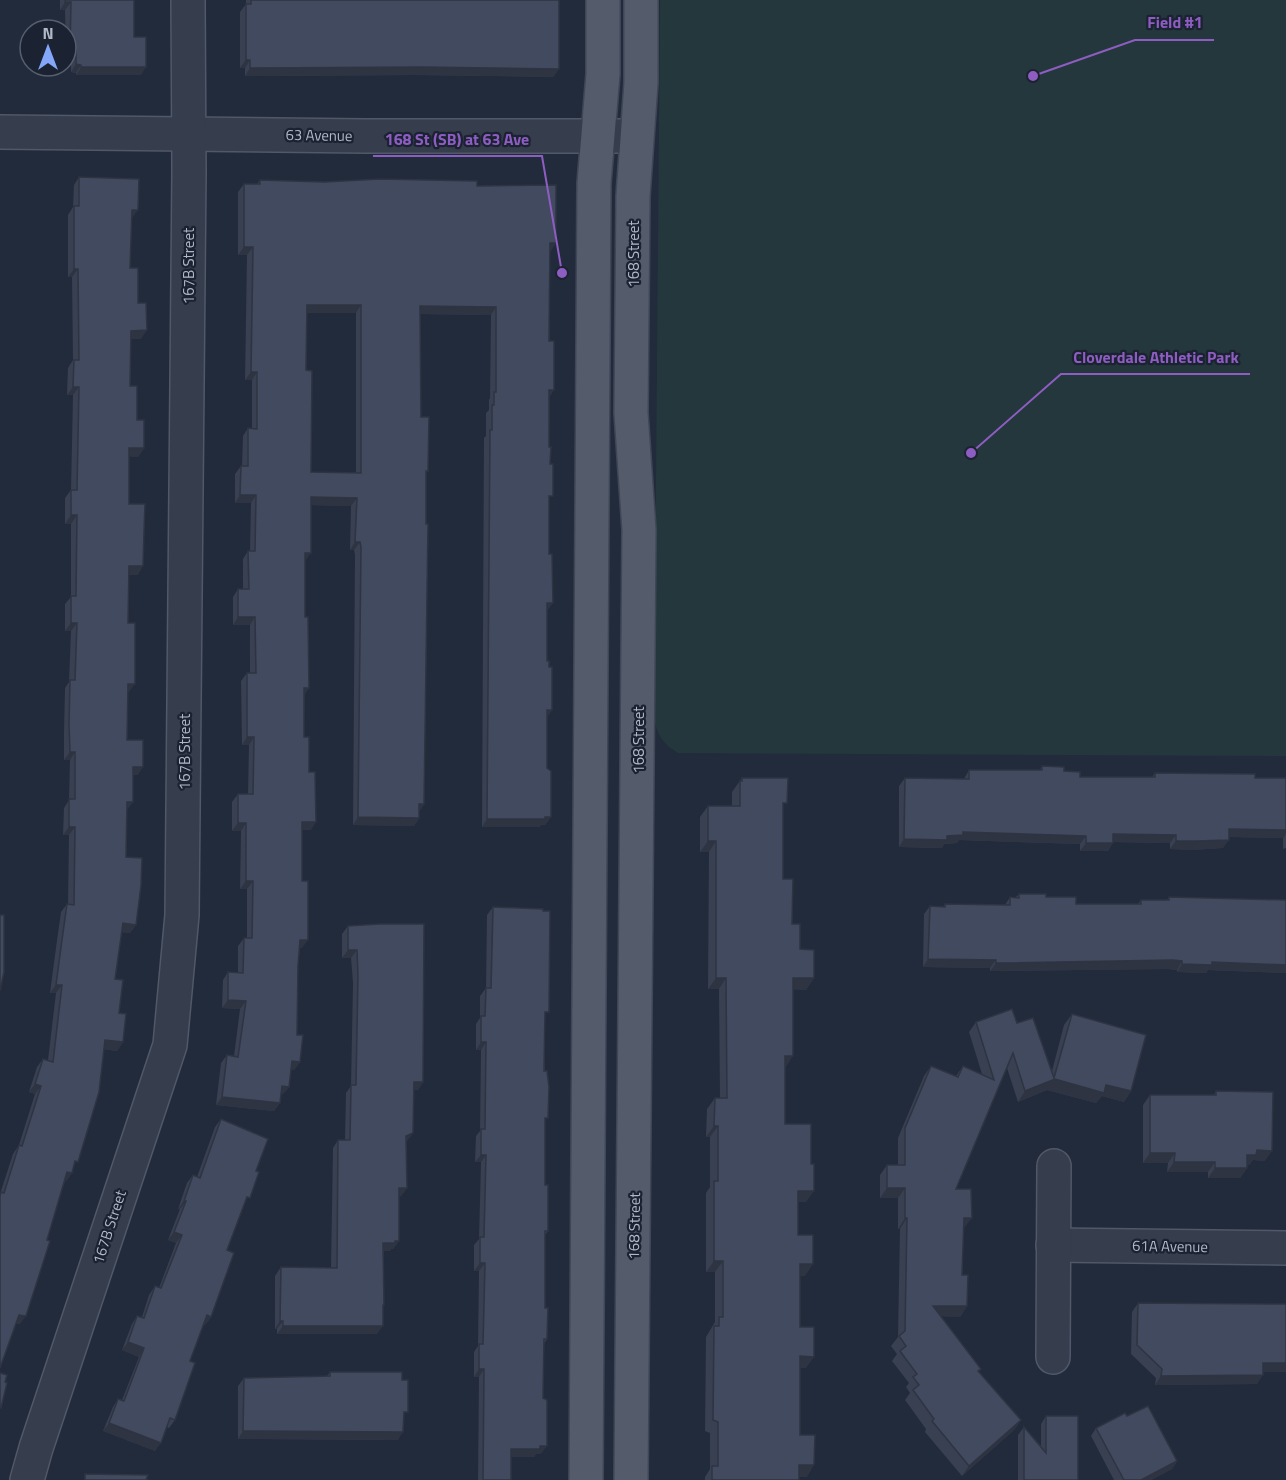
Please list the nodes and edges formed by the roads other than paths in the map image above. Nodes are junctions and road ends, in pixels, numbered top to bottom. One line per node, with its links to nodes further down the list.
1 (188, 0): 5 (street, 167B Street)
2 (603, 0): 6 (main road)
3 (641, 0): 7 (main road, 168 Street)
4 (0, 132): 5 (street, 63 Avenue)
5 (189, 134): 6 (street, 63 Avenue); 13 (street, 167B Street)
6 (598, 135): 7 (street, 63 Avenue); 11 (main road)
7 (637, 136): 16 (main road, 168 Street)
8 (1054, 1166): 9 (street)
9 (1053, 1245): 10 (street, 61A Avenue); 12 (street)
10 (1286, 1248)
11 (588, 1336): 14 (main road); 15 (main road)
12 (1053, 1357)
13 (27, 1480)
14 (586, 1480)
15 (608, 1480)
16 (632, 1480)

